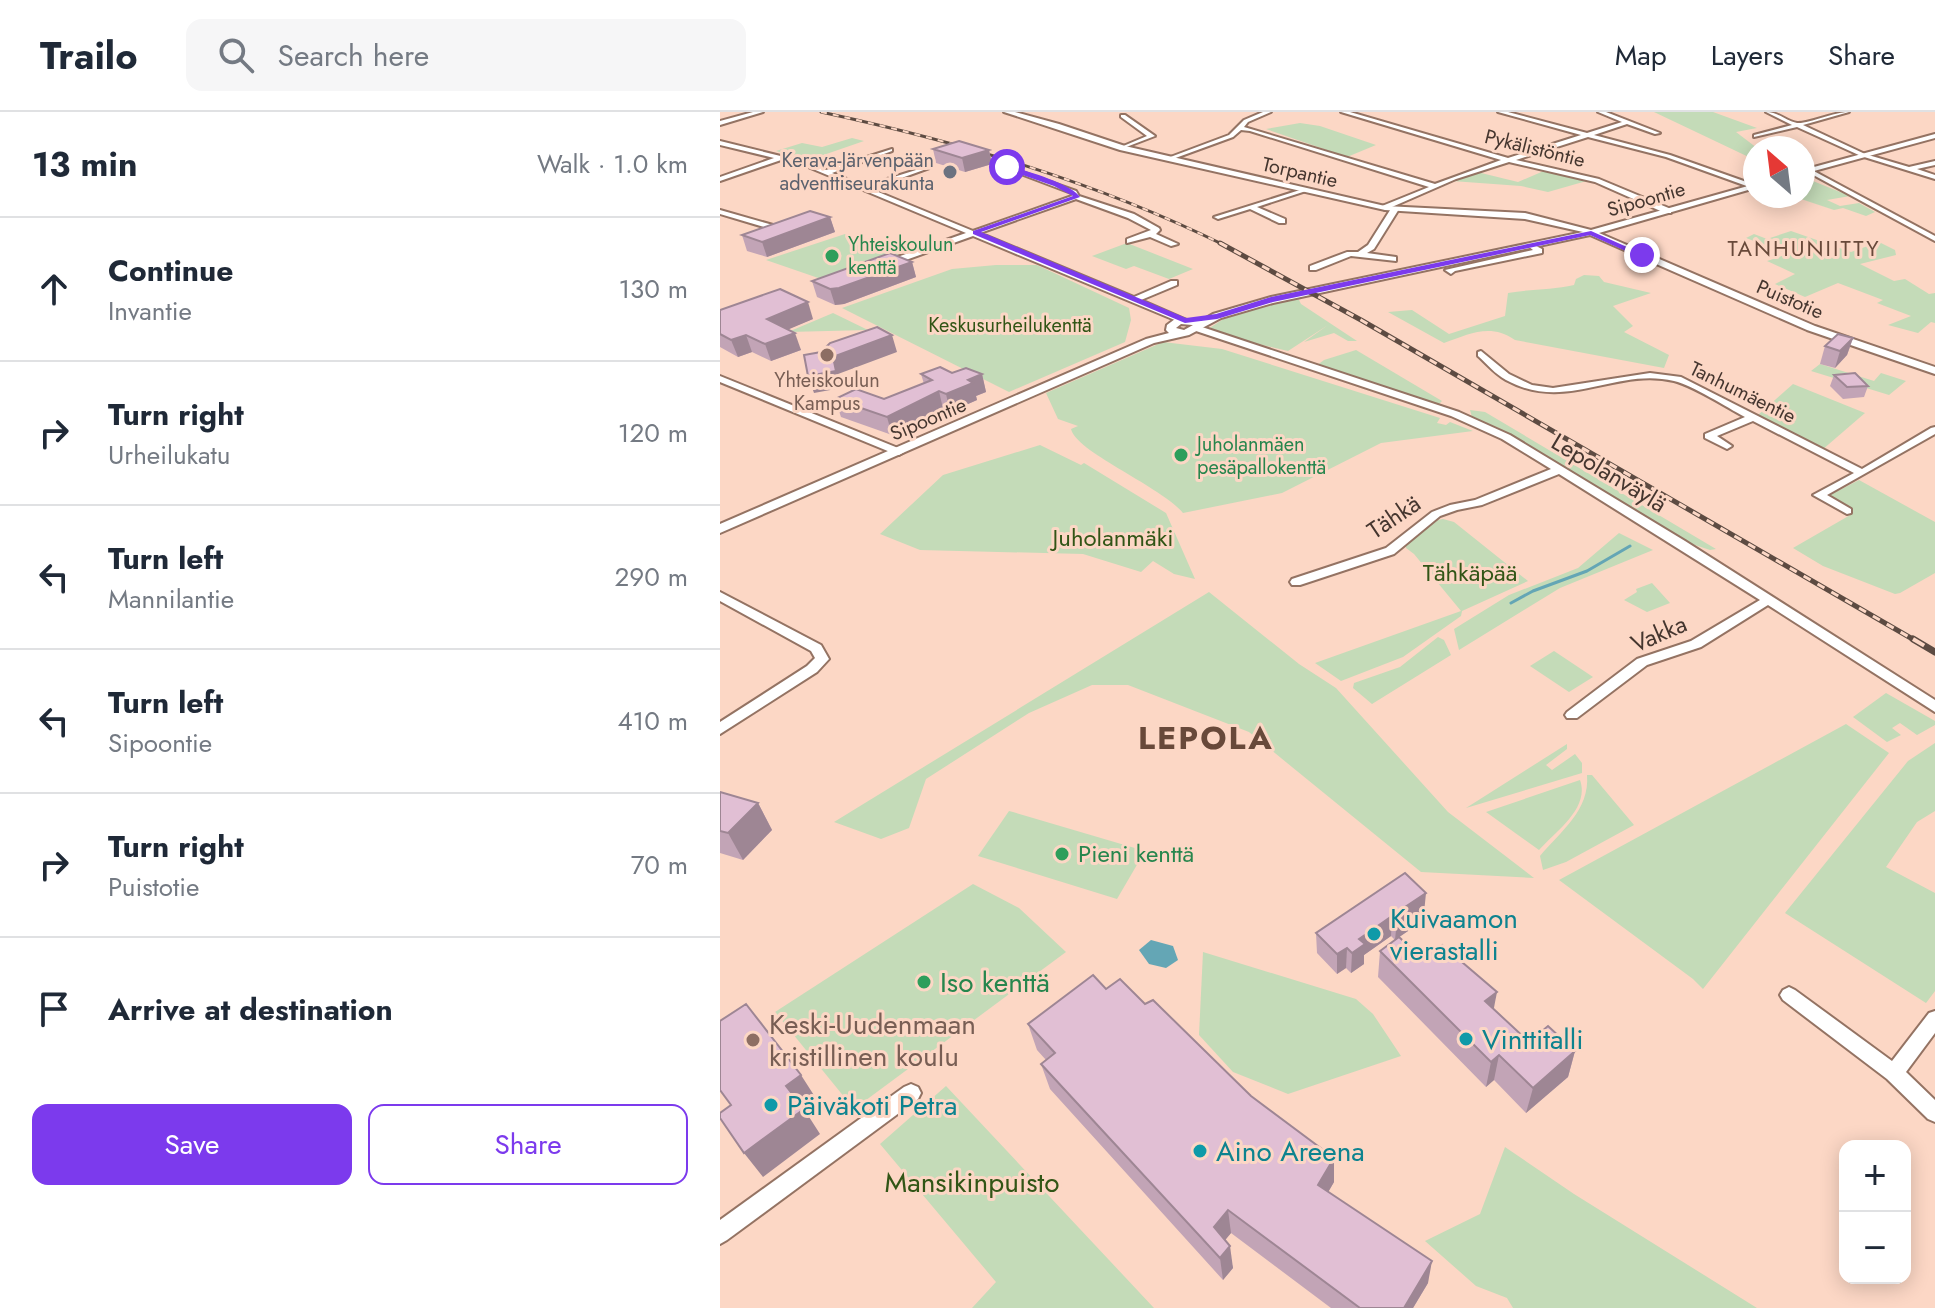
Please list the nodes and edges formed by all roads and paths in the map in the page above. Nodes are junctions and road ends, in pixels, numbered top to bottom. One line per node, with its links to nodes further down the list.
1 (760, 112): 12 (street)
2 (1007, 112): 20 (street, Torpantie)
3 (1247, 112): 9 (street)
4 (1344, 112): 25 (street, Pykälistöntie)
5 (1501, 112): 16 (street)
6 (1601, 112): 11 (street)
7 (1769, 112): 13 (street)
8 (1846, 112): 13 (street)
9 (1264, 113): 14 (street)
10 (1123, 116): 20 (street)
11 (1627, 122): 15 (street); 16 (street)
12 (720, 123)
13 (1798, 125): 17 (street); 22 (street)
14 (1239, 128): 24 (street); 36 (street)
15 (1657, 133)
16 (1587, 135): 25 (street); 35 (street)
17 (1756, 136)
18 (1935, 136): 22 (street)
19 (720, 143): 23 (street, Lepolanväylä)
20 (1123, 148): 24 (street, Torpantie)
21 (890, 150): 31 (street)
22 (1863, 155): 29 (street); 30 (street)
23 (783, 158): 31 (street, Lepolanväylä); 34 (street)
24 (1168, 159): 39 (street, Torpantie)
25 (1507, 160): 36 (street); 44 (street, Pykälistöntie)
26 (1935, 163): 30 (street)
27 (930, 166): 37 (street)
28 (1007, 167): 40 (street)
29 (1815, 168)
30 (1909, 169): 33 (street)
31 (827, 172): 37 (street, Lepolanväylä)
32 (1815, 176): 52 (street)
33 (1935, 177)
34 (720, 179)
35 (1743, 182)
36 (1434, 186): 42 (street)
37 (867, 188): 49 (street, Lepolanväylä)
38 (1743, 189): 44 (street, Sipoontie)
39 (1305, 190): 41 (street); 42 (street, Torpantie)
40 (1076, 197): 49 (street); 50 (street)
41 (1251, 207): 46 (street); 47 (street)
42 (1385, 208): 43 (street, Torpantie)
43 (1395, 209): 51 (street, Torpantie); 56 (street)
44 (1668, 211): 51 (street, Sipoontie)
45 (720, 212): 48 (street)
46 (1218, 217)
47 (1282, 221)
48 (777, 229)
49 (975, 232): 59 (street); 62 (street, Lepolanväylä)
50 (1153, 232): 53 (street); 54 (street)
51 (1591, 233): 55 (street, Sipoontie); 68 (street, Puistotie)
52 (1935, 239)
53 (1130, 241)
54 (1174, 244)
55 (1532, 246): 60 (street); 64 (street, Sipoontie)
56 (1360, 254): 57 (street); 58 (street)
57 (1393, 259)
58 (1313, 268)
59 (872, 269)
60 (1451, 272)
61 (1174, 283): 62 (street)
62 (1133, 300): 63 (street, Lepolanväylä)
63 (1158, 311): 64 (street, Lepolanväylä); 65 (street)
64 (1193, 324): 65 (street, Sipoontie); 66 (street, Lepolanväylä)
65 (1176, 330): 66 (street, Lepolanväylä); 73 (street, Sipoontie)
66 (1228, 341): 74 (street, Lepolanväylä)
67 (1481, 354): 70 (street, Tanhumäentie)
68 (1935, 371)
69 (720, 379): 73 (street)
70 (1755, 417): 72 (street); 75 (street, Tanhumäentie)
71 (1935, 430): 75 (street)
72 (1727, 446)
73 (899, 452): 77 (street, Sipoontie)
74 (1561, 469): 78 (street, Tähkä); 80 (street, Lepolanväylä)
75 (1862, 473): 76 (street)
76 (1847, 511)
77 (720, 529)
78 (1296, 582)
79 (720, 596): 83 (street)
80 (1768, 600): 81 (street, Lepolanväylä); 82 (street, Vakka)
81 (1931, 705)
82 (1572, 715)
83 (720, 729)
84 (1789, 995): 86 (street)
85 (1935, 1019): 86 (street)
86 (1894, 1073): 88 (street)
87 (911, 1093): 89 (street)
88 (1935, 1113)
89 (720, 1233)

